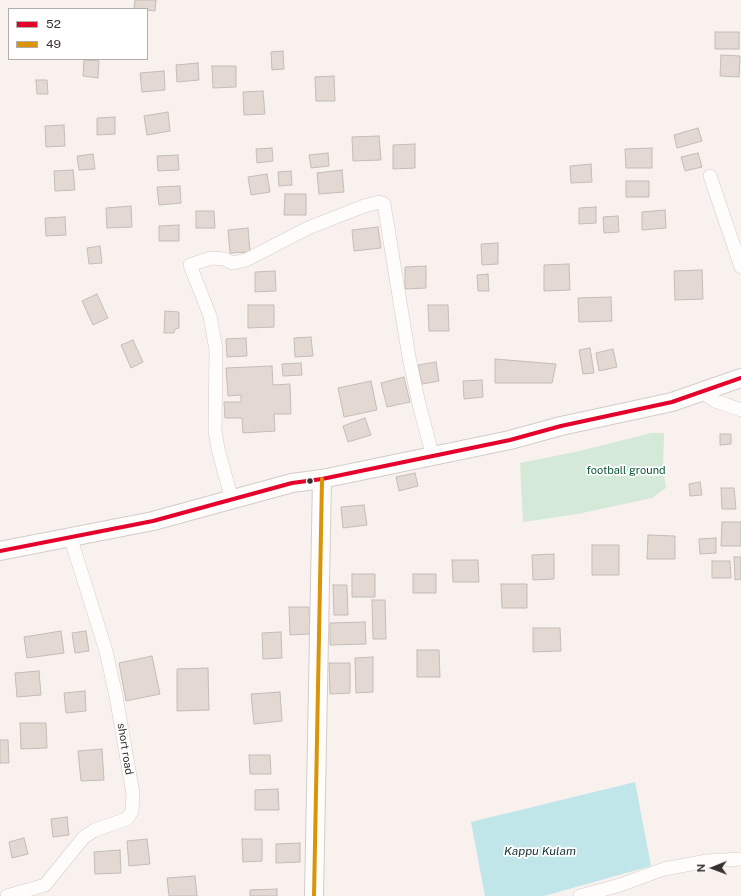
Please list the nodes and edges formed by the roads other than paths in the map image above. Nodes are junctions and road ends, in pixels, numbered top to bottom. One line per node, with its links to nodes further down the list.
1 (710, 176): 2 (street)
2 (741, 267)
3 (741, 378): 4 (main road)
4 (702, 392): 5 (street); 6 (main road)
5 (741, 410)
6 (433, 457): 7 (main road); 8 (street)
7 (322, 479): 8 (main road); 13 (main road)
8 (232, 500): 9 (main road)
9 (70, 536): 10 (main road); 12 (street, short road)
10 (0, 551)
11 (741, 859): 14 (street)
12 (7, 896)
13 (314, 896)
14 (580, 896)

